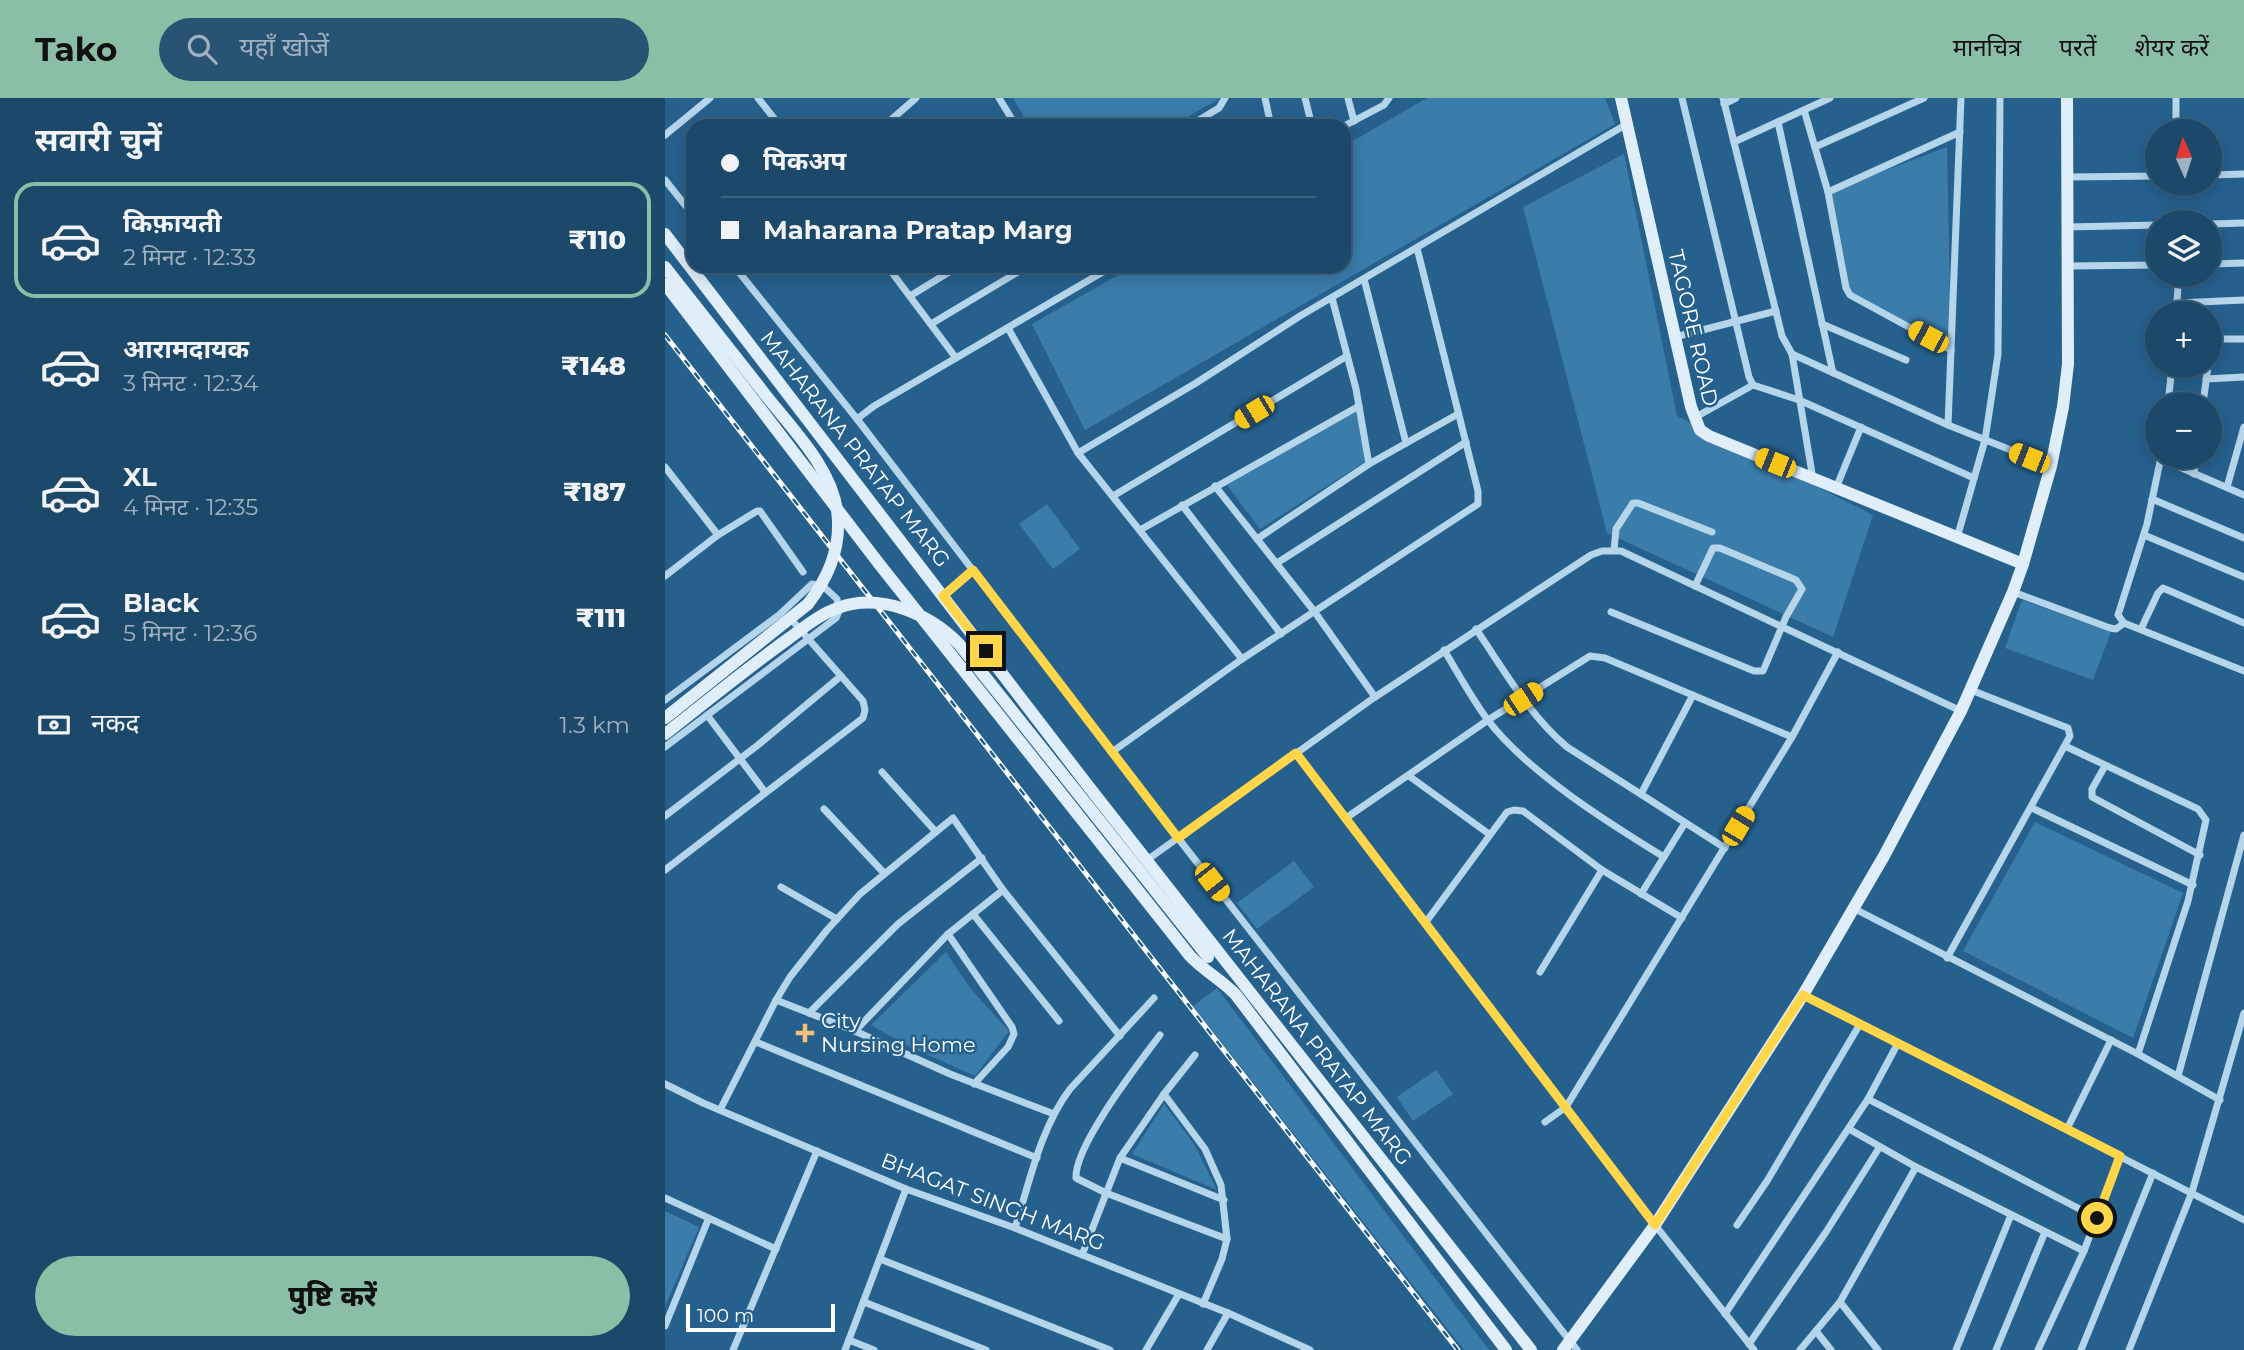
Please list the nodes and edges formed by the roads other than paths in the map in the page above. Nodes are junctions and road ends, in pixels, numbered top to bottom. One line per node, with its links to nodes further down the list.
1 (710, 98): 32 (street)
2 (758, 98): 21 (street)
3 (916, 98): 22 (street)
4 (999, 98): 23 (street)
5 (1225, 98): 24 (street)
6 (1265, 98): 25 (street)
7 (1305, 98): 26 (street)
8 (1348, 98): 28 (street)
9 (1389, 98): 28 (street)
10 (1621, 98): 30 (street, TAGORE ROAD)
11 (1682, 98): 67 (street)
12 (1736, 98): 19 (street)
13 (1831, 98): 20 (street)
14 (1924, 98): 34 (street)
15 (1961, 98): 31 (street)
16 (2000, 98): 92 (street)
17 (2067, 98): 38 (street)
18 (2176, 98): 27 (street)
19 (1724, 101): 33 (street)
20 (1804, 110): 29 (street); 34 (street)
21 (774, 119)
22 (896, 119)
23 (1012, 119)
24 (1201, 119)
25 (1268, 119)
26 (1310, 119)
27 (2176, 119)
28 (1353, 121)
29 (1778, 122): 33 (street); 69 (street)
30 (1628, 124): 47 (street); 71 (street, TAGORE ROAD)
31 (1960, 132): 40 (street); 74 (street)
32 (665, 135)
33 (1734, 142): 66 (street)
34 (1815, 147): 40 (street)
35 (2223, 174): 36 (street)
36 (2244, 174)
37 (2145, 176): 38 (street)
38 (2069, 177): 45 (street)
39 (665, 180): 41 (street)
40 (1828, 192): 74 (street)
41 (686, 206)
42 (2244, 223): 43 (street)
43 (2222, 224)
44 (2145, 225): 45 (street)
45 (2068, 227): 52 (street)
46 (665, 234): 48 (street, MAHARANA PRATAP MARG)
47 (1417, 248): 60 (street); 86 (street)
48 (686, 261)
49 (2244, 263): 50 (street)
50 (2222, 264)
51 (2145, 265): 52 (street)
52 (2069, 266): 97 (street)
53 (665, 267): 153 (street, bridge)
54 (695, 273): 128 (street, MAHARANA PRATAP MARG)
55 (740, 273): 88 (street)
56 (892, 273): 62 (street)
57 (947, 273): 62 (street)
58 (1016, 273): 68 (street)
59 (1098, 273): 70 (street)
60 (1364, 279): 63 (street); 94 (street)
61 (665, 284): 140 (street, MAHARANA PRATAP MARG)
62 (909, 296): 68 (street)
63 (1332, 298): 76 (street); 95 (street)
64 (2244, 300): 65 (street)
65 (2222, 301)
66 (1776, 311): 67 (street); 75 (street)
67 (1736, 321): 71 (street); 82 (street)
68 (931, 324): 77 (street)
69 (1822, 324): 78 (street); 79 (street)
70 (1008, 328): 77 (street); 95 (street)
71 (1675, 337): 87 (street, TAGORE ROAD)
72 (2244, 338): 73 (street)
73 (2222, 339)
74 (1951, 350): 89 (street)
75 (1792, 354): 79 (street); 84 (street)
76 (1347, 356): 85 (street); 109 (street)
77 (956, 358): 88 (street)
78 (1906, 360)
79 (1833, 373): 89 (street)
80 (2244, 377): 81 (street)
81 (2206, 379): 83 (street)
82 (1753, 385): 84 (street); 87 (street)
83 (2204, 392)
84 (1799, 400): 90 (street); 104 (street)
85 (1359, 405): 96 (street); 105 (street)
86 (1458, 414): 93 (street); 94 (street)
87 (1694, 418): 104 (street, TAGORE ROAD)
88 (857, 419): 122 (street)
89 (1948, 425): 92 (street)
90 (1861, 427): 103 (street); 107 (street)
91 (2244, 427): 106 (street)
92 (1985, 440): 97 (street); 103 (street)
93 (1466, 442): 120 (street); 130 (street)
94 (1405, 443): 96 (street)
95 (1078, 453): 109 (street)
96 (1369, 464): 118 (street)
97 (2051, 466): 121 (street)
98 (665, 467): 114 (street)
99 (2159, 469): 110 (street)
100 (2184, 469): 102 (street)
101 (2195, 469): 102 (street)
102 (2194, 474): 106 (street)
103 (1974, 478): 116 (street)
104 (1813, 479): 107 (street, TAGORE ROAD)
105 (1215, 486): 111 (street); 118 (street)
106 (2227, 487): 108 (street)
107 (1836, 488): 116 (street, TAGORE ROAD)
108 (2244, 495)
109 (1113, 496): 112 (street)
110 (2152, 499): 115 (street); 117 (street)
111 (1182, 505): 112 (street); 138 (street)
112 (1140, 530): 143 (street)
113 (1712, 533): 119 (street)
114 (717, 535): 123 (street); 124 (street)
115 (2144, 535): 125 (street); 133 (street)
116 (1957, 538): 121 (street, TAGORE ROAD)
117 (2244, 538)
118 (1257, 539): 120 (street)
119 (1614, 550): 126 (street); 136 (street)
120 (1277, 563): 130 (street)
121 (2023, 564): 127 (street)
122 (973, 570): 128 (street); 159 (street)
123 (803, 572)
124 (665, 576)
125 (2244, 577)
126 (1695, 586): 135 (street); 135 (street)
127 (2013, 592): 133 (street); 146 (street)
128 (943, 596): 132 (street, MAHARANA PRATAP MARG)
129 (784, 611): 139 (street); 139 (street); 150 (street)
130 (1314, 611): 138 (street); 148 (street)
131 (1611, 612): 135 (street)
132 (963, 621): 140 (street); 180 (street, MAHARANA PRATAP MARG)
133 (2125, 623): 137 (street)
134 (2244, 623): 137 (street)
135 (1781, 627): 142 (street)
136 (1476, 629): 141 (street); 149 (street)
137 (2141, 629): 144 (street)
138 (1281, 634): 143 (street)
139 (809, 639): 145 (street); 152 (street)
140 (940, 640): 196 (street, MAHARANA PRATAP MARG)
141 (1444, 650): 148 (street); 154 (street)
142 (1838, 652): 151 (street); 156 (street)
143 (1243, 659): 159 (street)
144 (2244, 671)
145 (841, 676): 161 (street); 165 (street)
146 (1971, 690): 151 (street); 158 (street)
147 (1693, 695): 149 (street); 156 (street); 166 (street)
148 (1375, 696): 160 (street)
149 (1523, 699): 154 (street); 166 (street)
150 (665, 700)
151 (1961, 711): 188 (street)
152 (708, 715): 157 (street); 161 (street)
153 (665, 718)
154 (1488, 720): 164 (street); 178 (street)
155 (665, 734): 196 (street, bridge)
156 (1792, 737): 176 (street)
157 (665, 747)
158 (2065, 747): 162 (street); 167 (street)
159 (1112, 752): 175 (street)
160 (1296, 753): 170 (street); 175 (street)
161 (741, 758): 165 (street); 169 (street)
162 (2105, 766): 177 (street); 177 (street)
163 (882, 772): 172 (street)
164 (1409, 776): 170 (street); 173 (street)
165 (765, 792): 181 (street)
166 (1641, 794): 171 (street)
167 (2032, 808): 184 (street); 194 (street)
168 (824, 809): 183 (street)
169 (665, 816)
170 (1346, 818): 192 (street)
171 (1685, 823): 176 (street); 178 (street)
172 (936, 832): 179 (street); 183 (street)
173 (1489, 834): 182 (street); 192 (street)
174 (2244, 835): 212 (street)
175 (1178, 838): 180 (street); 262 (street)
176 (1725, 848): 191 (street)
177 (2200, 855): 184 (street)
178 (1664, 856): 187 (street)
179 (982, 858): 186 (street); 200 (street)
180 (1147, 860): 224 (street, MAHARANA PRATAP MARG)
181 (665, 870)
182 (1602, 870): 187 (street); 195 (street)
183 (884, 873): 190 (street)
184 (2193, 885): 210 (street)
185 (781, 887): 190 (street)
186 (1003, 890): 189 (street); 206 (street)
187 (1641, 894): 191 (street)
188 (1853, 908): 194 (street); 197 (street)
189 (973, 914): 193 (street); 202 (street)
190 (837, 919): 199 (street)
191 (1682, 919): 218 (street)
192 (1426, 922): 218 (street)
193 (948, 934): 204 (street); 214 (street)
194 (1947, 958): 207 (street)
195 (1540, 972)
196 (1223, 982): 225 (street, MAHARANA PRATAP MARG)
197 (1803, 995): 203 (street); 242 (street)
198 (1154, 998): 206 (street)
199 (776, 1000): 200 (street); 208 (street)
200 (809, 1013): 204 (street)
201 (2244, 1013): 217 (street)
202 (1059, 1021)
203 (1860, 1024): 209 (street); 243 (street)
204 (855, 1031): 214 (street)
205 (1160, 1035): 235 (street)
206 (1120, 1036): 220 (street)
207 (2111, 1040): 210 (street); 223 (street)
208 (756, 1042): 219 (street); 229 (street)
209 (1898, 1043): 216 (street); 223 (street)
210 (2138, 1054): 212 (street)
211 (1195, 1055): 215 (street)
212 (2178, 1076): 217 (street)
213 (665, 1084): 219 (street, BHAGAT SINGH MARG)
214 (974, 1084): 220 (street)
215 (1164, 1094): 230 (street); 237 (street)
216 (1868, 1099): 222 (street); 239 (street)
217 (2220, 1100): 234 (street)
218 (1566, 1108): 221 (street); 242 (street)
219 (720, 1110): 227 (street, BHAGAT SINGH MARG)
220 (1054, 1114): 229 (street)
221 (1545, 1122)
222 (1849, 1129): 226 (street); 258 (street)
223 (2067, 1129): 228 (street)
224 (1359, 1131): 225 (street); 247 (street, MAHARANA PRATAP MARG)
225 (1347, 1141): 251 (street, MAHARANA PRATAP MARG)
226 (1879, 1148): 231 (street); 263 (street)
227 (817, 1151): 233 (street, BHAGAT SINGH MARG); 248 (street)
228 (2120, 1156): 232 (street); 239 (street)
229 (1037, 1158): 244 (street)
230 (1120, 1158): 235 (street); 237 (street)
231 (1916, 1167): 238 (street); 255 (street)
232 (2153, 1172): 234 (street); 280 (street)
233 (906, 1189): 244 (street, BHAGAT SINGH MARG); 252 (street)
234 (2192, 1192): 241 (street); 281 (street)
235 (1106, 1193): 246 (street); 250 (street)
236 (665, 1198): 240 (street)
237 (1224, 1200): 246 (street)
238 (2011, 1215): 245 (street); 277 (street)
239 (2097, 1218): 249 (street)
240 (708, 1220): 248 (street); 259 (street)
241 (2244, 1220)
242 (1655, 1225): 258 (street); 262 (street)
243 (1737, 1225)
244 (1015, 1228): 250 (street, BHAGAT SINGH MARG)
245 (2045, 1232): 249 (street); 278 (street)
246 (1227, 1240): 256 (street)
247 (1449, 1246): 251 (street); 273 (street, MAHARANA PRATAP MARG)
248 (776, 1249): 264 (street)
249 (2084, 1251): 279 (street)
250 (1082, 1255): 253 (street, BHAGAT SINGH MARG)
251 (1434, 1255): 272 (street, MAHARANA PRATAP MARG)
252 (880, 1259): 254 (street); 268 (street)
253 (1179, 1294): 256 (street, BHAGAT SINGH MARG); 269 (street)
254 (864, 1302): 261 (street); 267 (street)
255 (1840, 1302): 260 (street); 276 (street)
256 (1203, 1304): 257 (street, BHAGAT SINGH MARG)
257 (1228, 1313): 270 (street); 271 (street, BHAGAT SINGH MARG)
258 (1725, 1314): 263 (street)
259 (666, 1321)
260 (1816, 1331): 274 (street); 275 (street)
261 (849, 1340): 265 (street); 266 (street)
262 (1570, 1347)
263 (1752, 1347)
264 (733, 1350)
265 (845, 1350)
266 (874, 1350)
267 (986, 1350)
268 (1110, 1350)
269 (1146, 1350)
270 (1207, 1350)
271 (1310, 1350)
272 (1506, 1350)
273 (1531, 1350)
274 (1800, 1350)
275 (1831, 1350)
276 (1878, 1350)
277 (1956, 1350)
278 (1996, 1350)
279 (2038, 1350)
280 (2081, 1350)
281 (2129, 1350)

